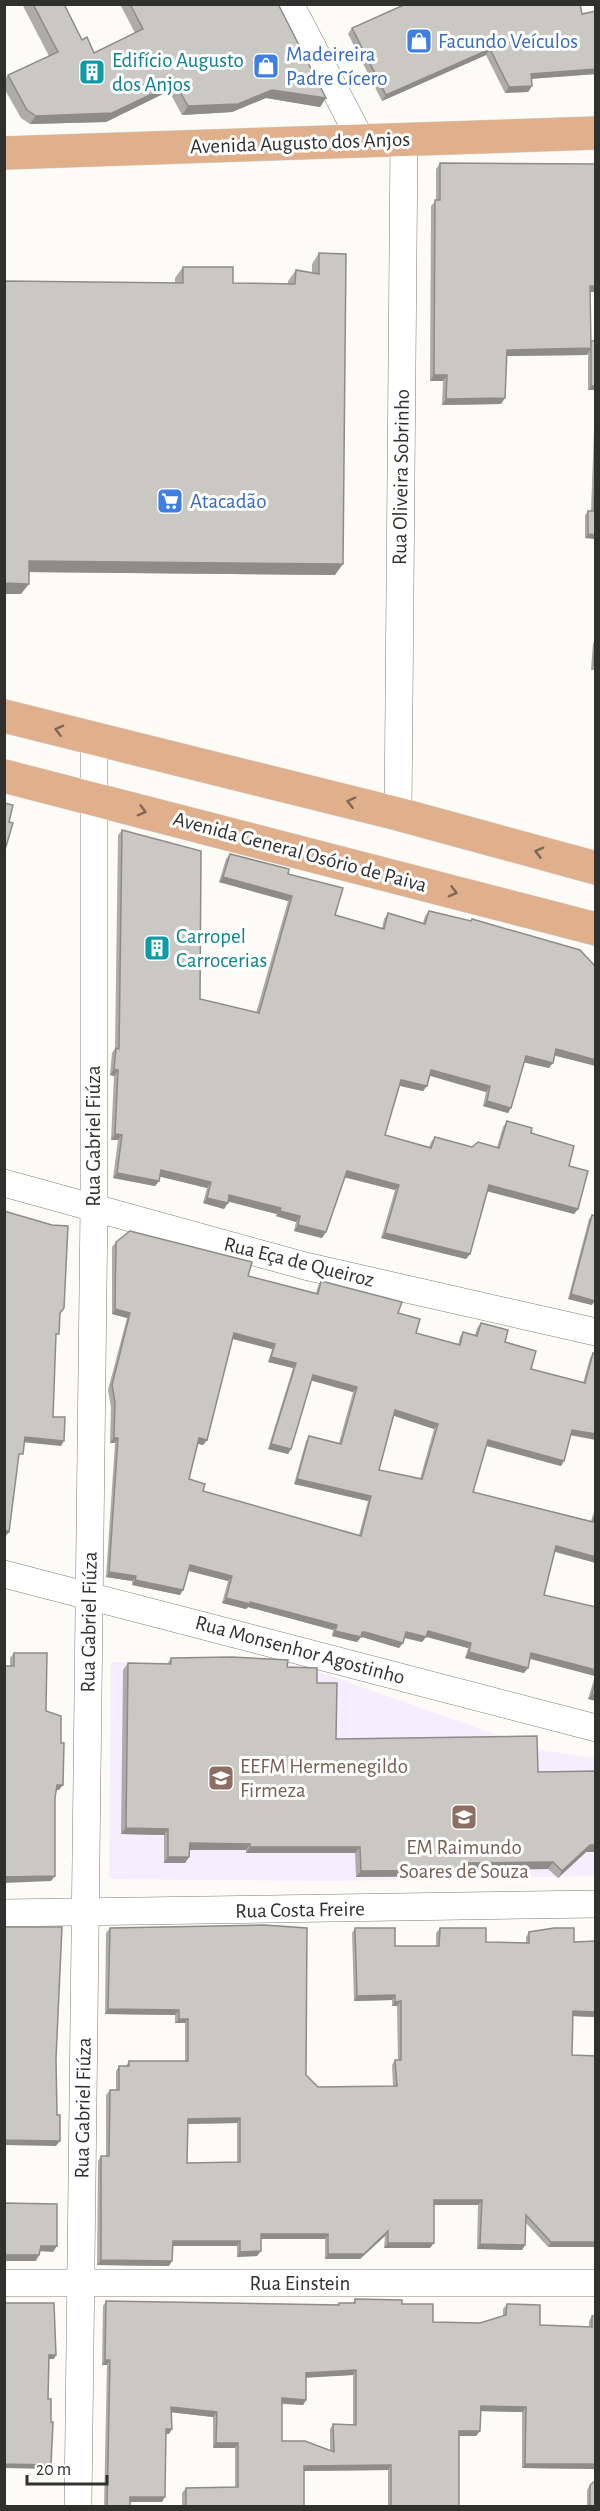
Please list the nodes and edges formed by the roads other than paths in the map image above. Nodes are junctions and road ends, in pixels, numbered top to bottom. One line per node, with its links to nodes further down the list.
1 (290, 4): 3 (street)
2 (596, 133): 4 (main road, Avenida Augusto dos Anjos)
3 (361, 140): 4 (main road, Avenida Augusto dos Anjos); 5 (main road, Avenida Augusto dos Anjos)
4 (404, 140): 10 (street, Rua Oliveira Sobrinho)
5 (7, 147)
6 (4, 716): 7 (main road, one-way to 6)
7 (94, 738): 9 (street, Rua Gabriel Fiúza); 10 (main road, one-way to 7)
8 (4, 776): 9 (main road, Avenida General Osório de Paiva)
9 (92, 798): 12 (main road, Avenida General Osório de Paiva, one-way to 12); 14 (street, Rua Gabriel Fiúza)
10 (398, 814): 11 (main road, one-way to 10)
11 (596, 868)
12 (596, 929)
13 (4, 1183): 14 (street, Rua Eça de Queiroz)
14 (94, 1208): 15 (street, Rua Eça de Queiroz); 17 (street, Rua Gabriel Fiúza)
15 (596, 1332)
16 (4, 1574): 17 (street, Rua Monsenhor Agostinho)
17 (89, 1594): 18 (street, Rua Monsenhor Agostinho); 21 (street, Rua Gabriel Fiúza)
18 (596, 1728)
19 (596, 1904): 21 (street, Rua Costa Freire)
20 (4, 1913): 21 (street, Rua Costa Freire)
21 (85, 1914): 23 (street, Rua Gabriel Fiúza)
22 (4, 2283): 23 (street, Rua Einstein)
23 (80, 2283): 24 (street, Rua Einstein); 25 (street, Rua Gabriel Fiúza)
24 (596, 2283)
25 (78, 2506)

